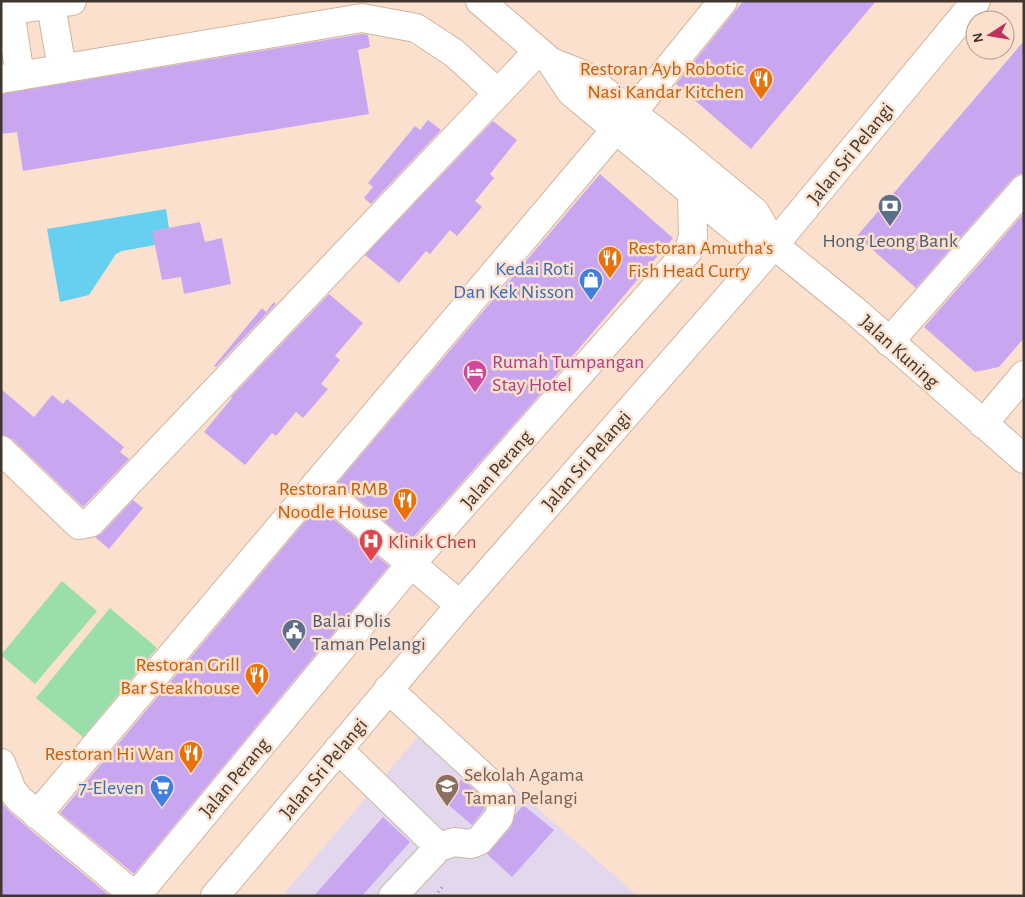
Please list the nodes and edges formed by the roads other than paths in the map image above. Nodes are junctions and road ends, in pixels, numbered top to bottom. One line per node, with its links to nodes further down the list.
1 (480, 1): 5 (street, Jalan Kuning)
2 (723, 1): 9 (street)
3 (976, 1): 12 (street, Jalan Sri Pelangi)
4 (32, 6): 6 (street); 7 (street)
5 (545, 56): 8 (street); 9 (street, Jalan Kuning)
6 (62, 69): 7 (street); 8 (street)
7 (11, 78)
8 (498, 93): 16 (street)
9 (624, 121): 11 (street, Jalan Kuning); 12 (street, Jalan Kuning); 18 (street)
10 (1024, 189): 13 (street)
11 (692, 193): 12 (street, Jalan Kuning); 19 (street, Jalan Perang)
12 (774, 245): 13 (street, Jalan Kuning); 20 (street, Jalan Sri Pelangi)
13 (889, 342): 15 (street, Jalan Kuning)
14 (1024, 375): 15 (street)
15 (983, 424): 17 (street, Jalan Kuning)
16 (1, 450)
17 (1024, 459)
18 (316, 484): 19 (street); 24 (street)
19 (410, 565): 20 (street); 26 (street, Jalan Perang)
20 (460, 605): 21 (street, Jalan Sri Pelangi)
21 (388, 690): 22 (street, Jalan Sri Pelangi); 25 (street)
22 (338, 749): 25 (street); 27 (street, Jalan Sri Pelangi)
23 (1, 763): 24 (street)
24 (37, 815): 26 (street)
25 (439, 846): 28 (street)
26 (135, 896)
27 (215, 896)
28 (393, 896)

